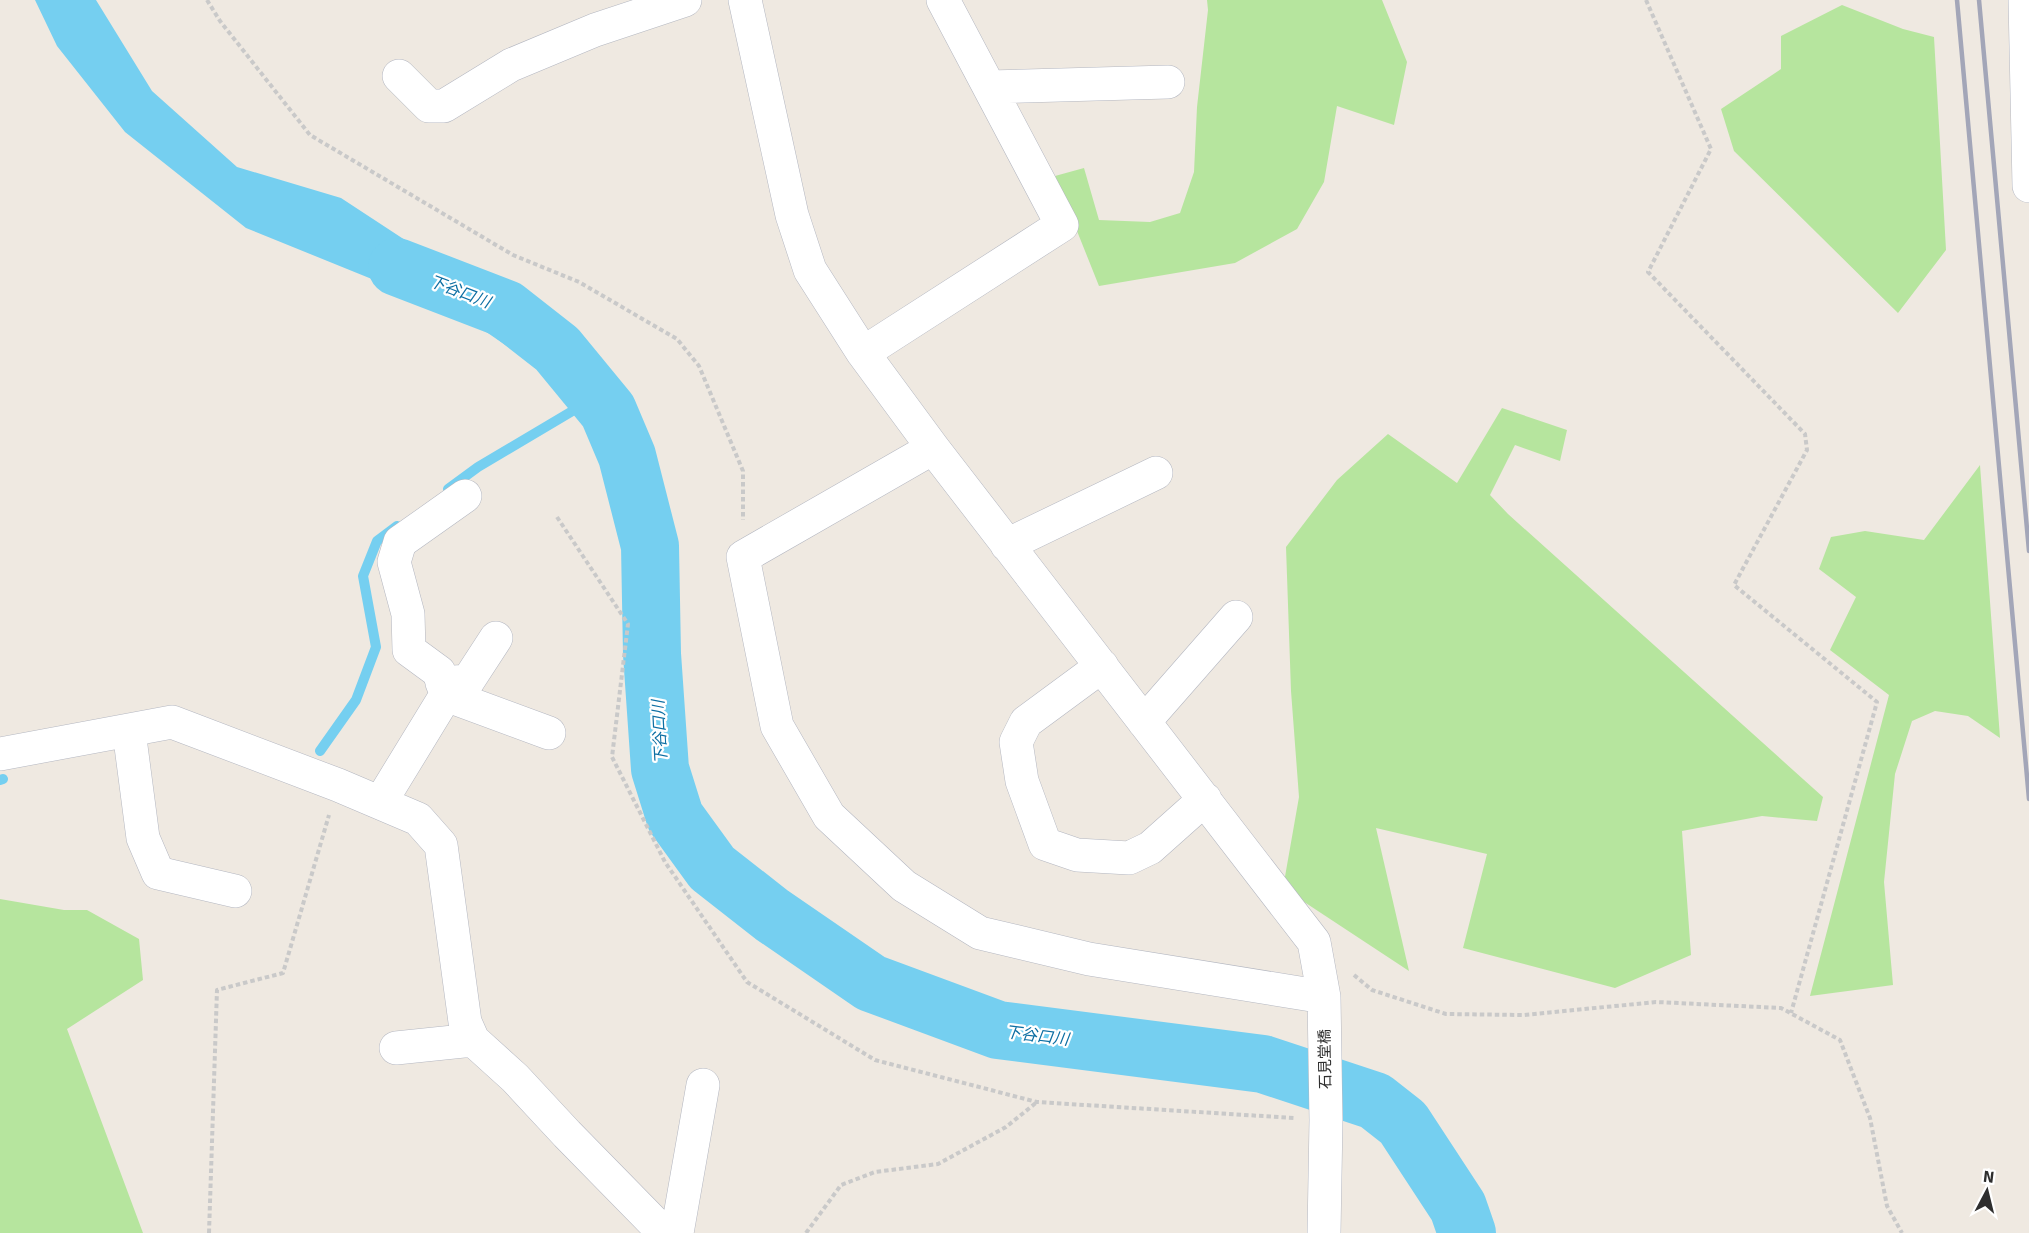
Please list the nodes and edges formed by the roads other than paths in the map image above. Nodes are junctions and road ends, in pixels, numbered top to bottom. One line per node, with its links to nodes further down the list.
1 (685, 0): 5 (street)
2 (745, 0): 9 (street)
3 (943, 0): 7 (street)
4 (2025, 0): 8 (street)
5 (399, 76)
6 (1168, 82): 7 (street)
7 (989, 87): 9 (street)
8 (2029, 186)
9 (863, 353): 10 (street)
10 (933, 448): 13 (street); 25 (street)
11 (1156, 472): 13 (street)
12 (465, 496): 17 (street)
13 (1007, 545): 16 (street)
14 (1236, 617): 18 (street)
15 (496, 638): 17 (street)
16 (1102, 666): 18 (street); 22 (street)
17 (444, 689): 20 (street); 23 (street)
18 (1144, 722): 22 (street)
19 (129, 731): 21 (street); 23 (street); 24 (street)
20 (549, 732)
21 (0, 754)
22 (1205, 799): 25 (street, 石見堂橋)
23 (380, 803): 26 (street)
24 (235, 891)
25 (1324, 997): 31 (street, 石見堂橋)
26 (473, 1040): 27 (street); 29 (street)
27 (396, 1048)
28 (703, 1085): 30 (street)
29 (664, 1233)
30 (676, 1233)
31 (1324, 1233)

